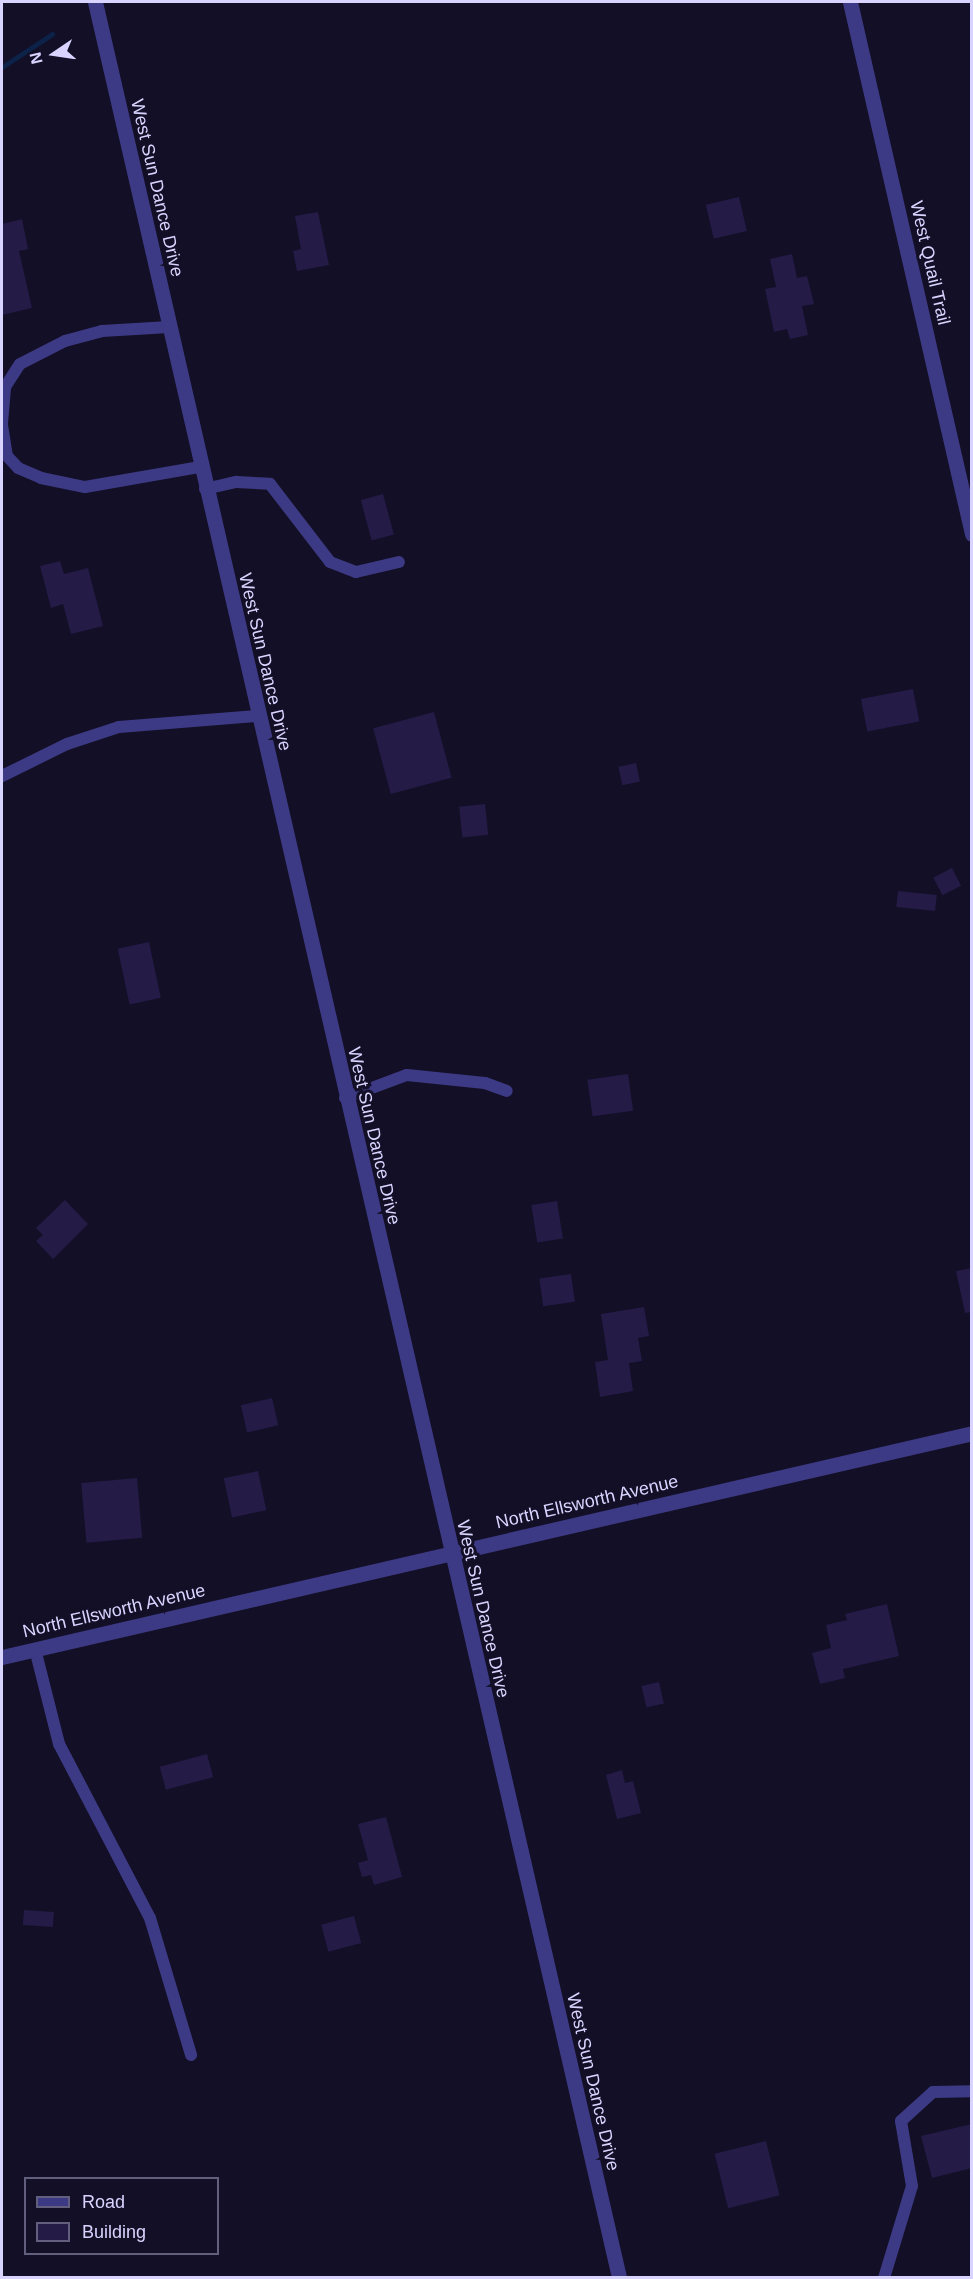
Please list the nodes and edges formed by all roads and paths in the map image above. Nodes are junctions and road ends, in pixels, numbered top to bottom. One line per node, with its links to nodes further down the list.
1 (95, 2): 3 (street, West Sun Dance Drive)
2 (850, 2): 7 (street, West Quail Trail)
3 (169, 327): 4 (lane); 5 (street, West Sun Dance Drive)
4 (2, 424): 5 (lane)
5 (200, 467): 6 (street, West Sun Dance Drive)
6 (205, 489): 8 (lane); 9 (street, West Sun Dance Drive)
7 (972, 534)
8 (399, 562)
9 (257, 716): 10 (lane); 12 (street, West Sun Dance Drive)
10 (2, 776)
11 (507, 1091): 12 (lane)
12 (345, 1098): 14 (street, West Sun Dance Drive)
13 (972, 1433): 14 (street, North Ellsworth Avenue)
14 (450, 1554): 15 (street, North Ellsworth Avenue); 19 (street, West Sun Dance Drive)
15 (35, 1649): 16 (street, North Ellsworth Avenue); 17 (lane)
16 (2, 1657)
17 (191, 2055)
18 (972, 2091): 20 (lane)
19 (619, 2277)
20 (884, 2277)

